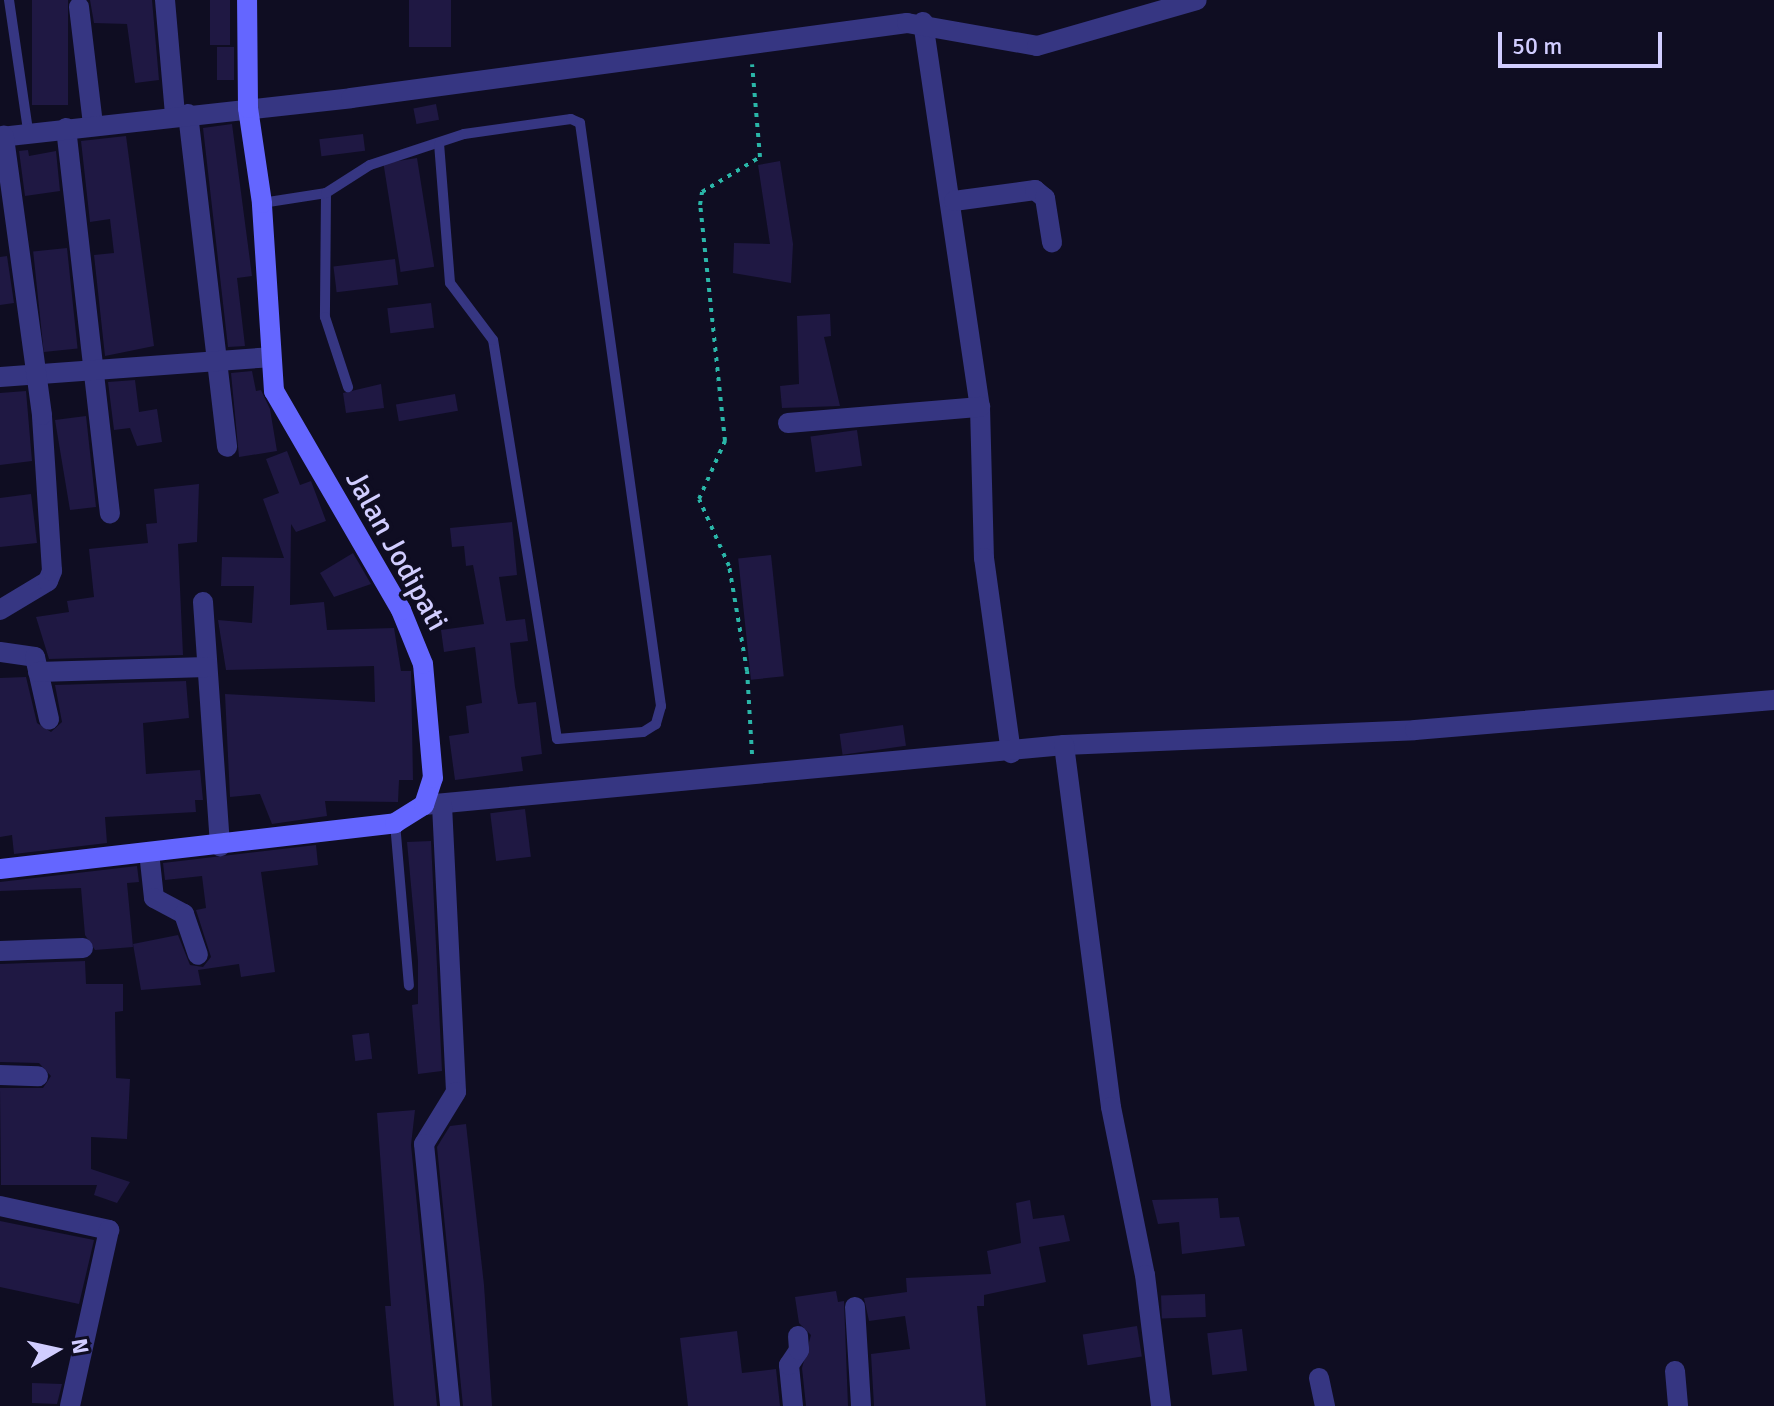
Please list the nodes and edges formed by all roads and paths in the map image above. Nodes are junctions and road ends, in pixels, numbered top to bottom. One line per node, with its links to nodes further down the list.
1 (9, 0): 12 (lane)
2 (165, 0): 9 (street)
3 (247, 0): 8 (street, Jalan Jodipati)
4 (1197, 0): 6 (street)
5 (79, 7): 10 (street)
6 (923, 22): 7 (street); 16 (street)
7 (750, 47): 8 (street); 38 (path)
8 (248, 108): 9 (street); 17 (street, Jalan Jodipati)
9 (182, 114): 10 (street); 20 (street)
10 (93, 124): 11 (street)
11 (66, 128): 12 (street); 21 (street)
12 (28, 131): 13 (street)
13 (2, 136): 22 (street)
14 (439, 144): 14 (lane); 15 (lane)
15 (326, 193): 17 (lane); 24 (lane)
16 (954, 201): 18 (street); 25 (street)
17 (262, 203): 19 (street, Jalan Jodipati)
18 (1052, 242)
19 (270, 357): 20 (street); 39 (street, Jalan Jodipati)
20 (217, 361): 21 (street); 27 (street)
21 (94, 367): 22 (street); 28 (street)
22 (37, 372): 23 (street); 30 (street)
23 (0, 377)
24 (348, 387)
25 (980, 407): 26 (street); 37 (street)
26 (788, 423)
27 (227, 447)
28 (110, 513)
29 (203, 602): 32 (street)
30 (0, 610)
31 (0, 652): 33 (street)
32 (207, 667): 33 (street); 41 (street)
33 (38, 672): 35 (street)
34 (1774, 700): 36 (street)
35 (49, 719)
36 (1064, 745): 37 (street); 59 (street)
37 (1011, 753): 38 (street)
38 (753, 777): 39 (street)
39 (433, 805): 40 (street); 56 (street)
40 (395, 823): 41 (street); 47 (lane)
41 (220, 846): 42 (street)
42 (149, 852): 43 (street); 46 (street)
43 (0, 869)
44 (83, 948): 45 (street)
45 (0, 951)
46 (198, 955)
47 (409, 985)
48 (0, 1075): 49 (street)
49 (38, 1076)
50 (0, 1206): 55 (street)
51 (855, 1307): 58 (street)
52 (798, 1336): 57 (street)
53 (1675, 1371): 61 (street)
54 (1319, 1378): 60 (street)
55 (70, 1406)
56 (450, 1406)
57 (793, 1406)
58 (861, 1406)
59 (1161, 1406)
60 (1325, 1406)
61 (1678, 1406)

